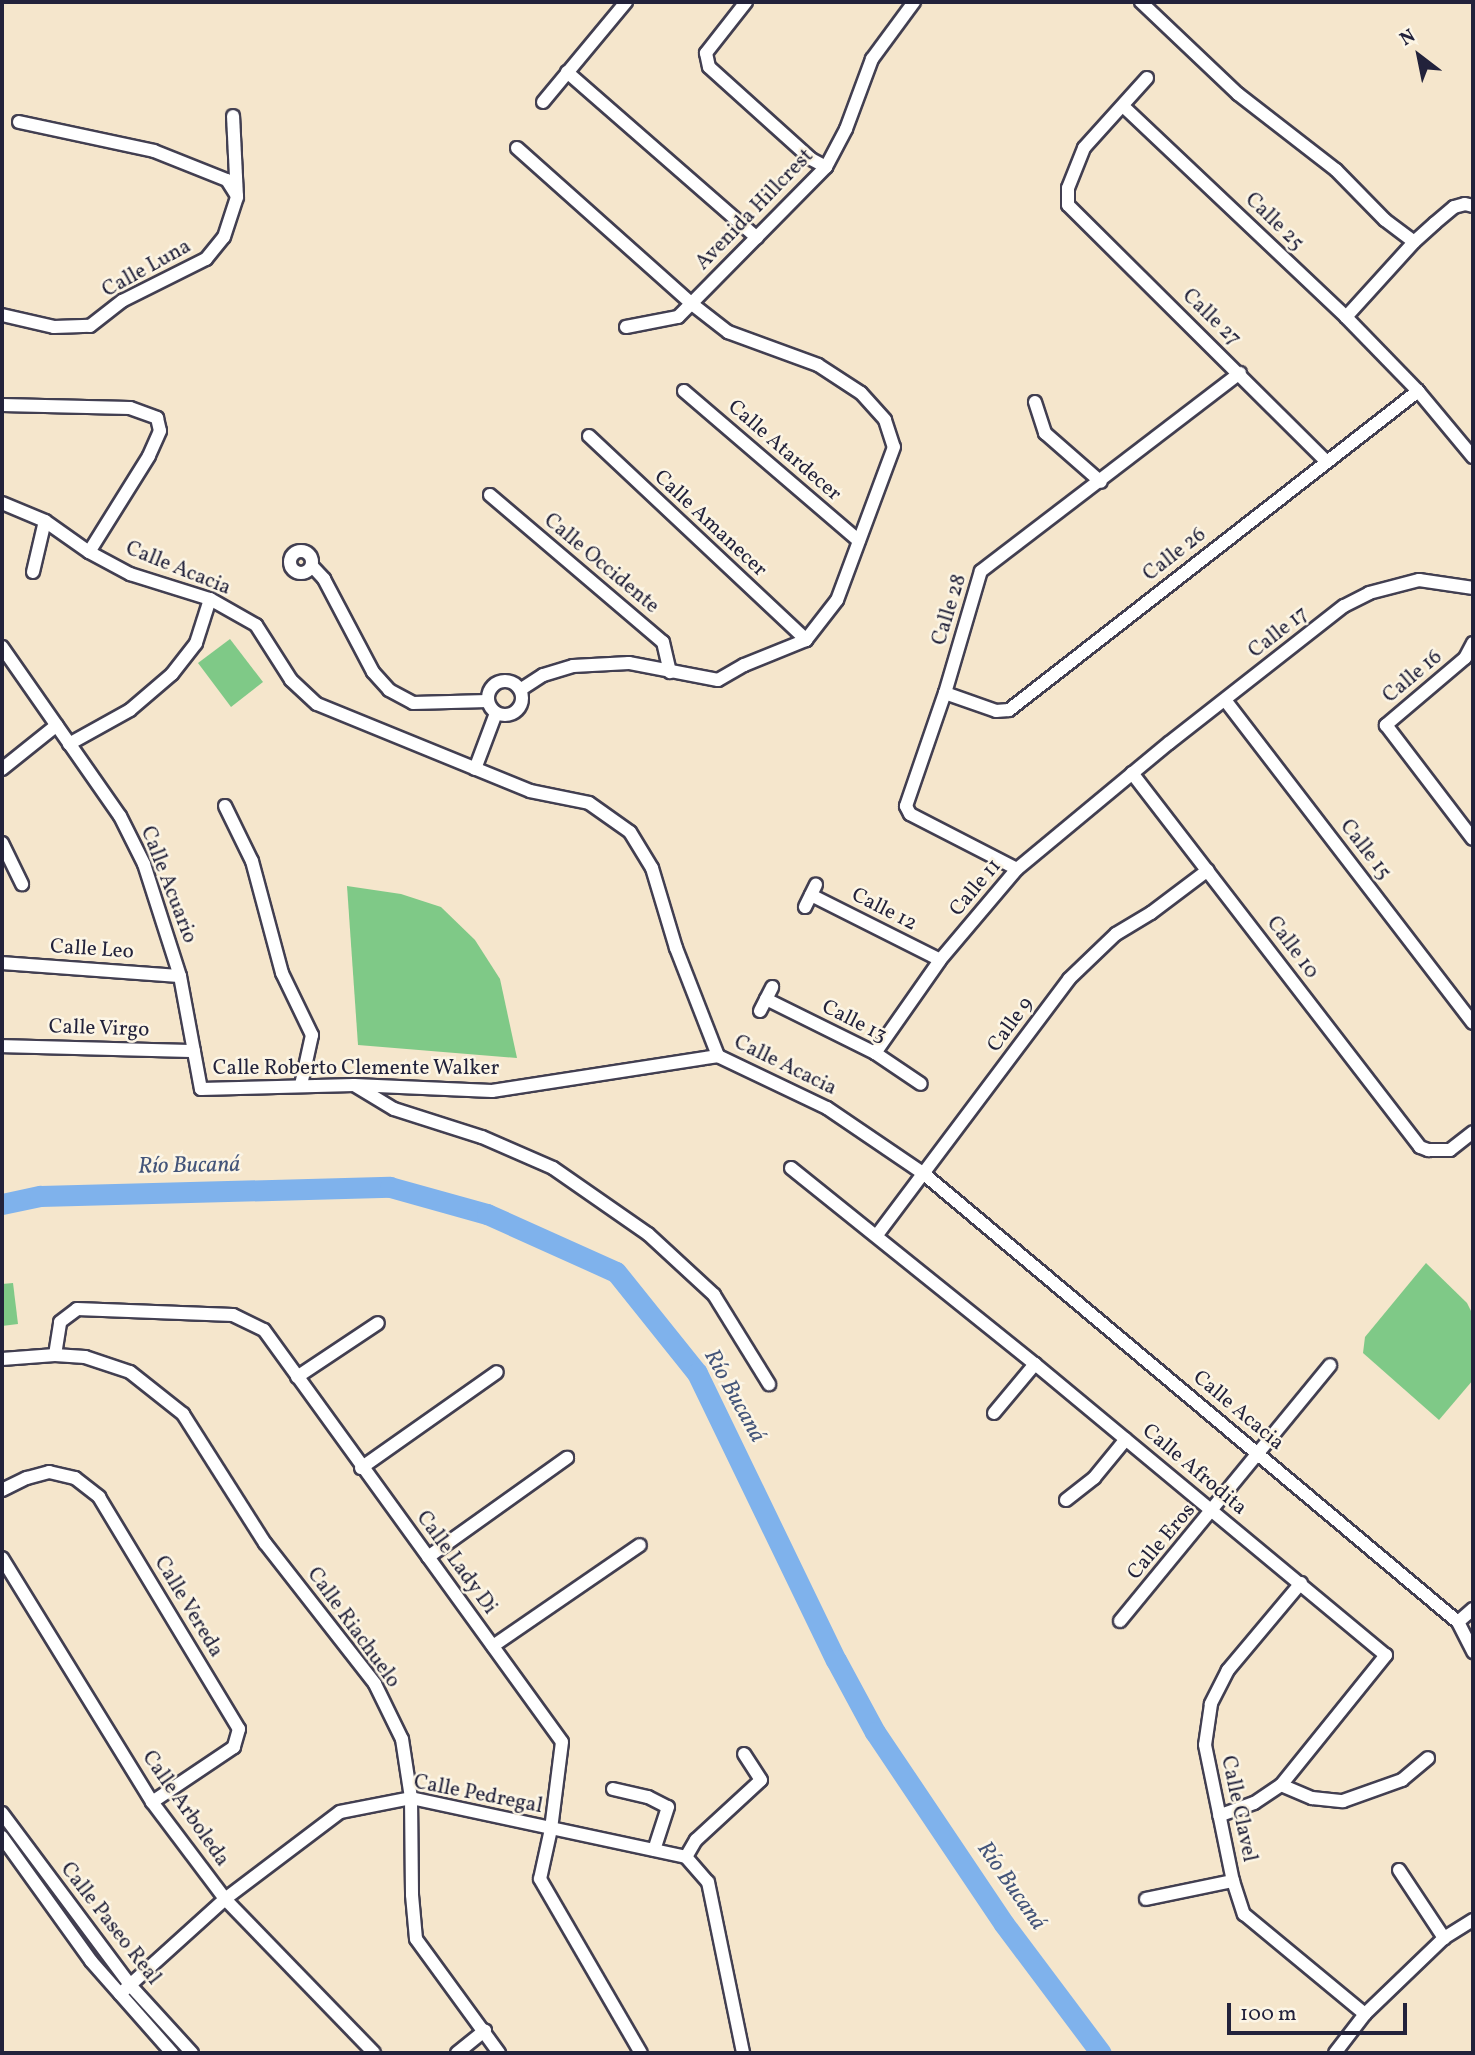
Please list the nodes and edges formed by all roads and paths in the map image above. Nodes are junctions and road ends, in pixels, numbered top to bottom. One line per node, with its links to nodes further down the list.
1 (626, 2): 5 (street)
2 (746, 2): 12 (street)
3 (914, 2): 12 (street, Avenida Hillcrest)
4 (1141, 2): 16 (street)
5 (567, 72): 7 (street); 15 (street)
6 (1147, 78): 8 (street)
7 (542, 102)
8 (1123, 106): 19 (street, Calle 25); 21 (street, Calle 27)
9 (233, 116): 13 (street, Calle Luna)
10 (19, 122): 13 (street)
11 (517, 148): 17 (street)
12 (826, 167): 15 (street, Avenida Hillcrest)
13 (237, 197): 18 (street, Calle Luna)
14 (1473, 206): 16 (street)
15 (757, 238): 17 (street, Avenida Hillcrest)
16 (1414, 242): 19 (street)
17 (692, 304): 20 (street, Avenida Hillcrest); 33 (street)
18 (2, 315)
19 (1346, 317): 23 (street, Calle 25)
20 (626, 327)
21 (1240, 373): 28 (street, Calle 27); 29 (street, Calle 28)
22 (684, 391): 33 (street, Calle Atardecer)
23 (1418, 391): 27 (street, Calle 25); 28 (street, Calle 26)
24 (1035, 402): 29 (street)
25 (2, 405): 34 (street)
26 (589, 436): 39 (street, Calle Amanecer)
27 (1473, 457)
28 (1325, 460): 44 (street, Calle 26)
29 (1101, 482): 44 (street, Calle 28)
30 (490, 495): 42 (street, Calle Occidente)
31 (2, 503): 32 (street, Calle Acacia)
32 (45, 521): 34 (street, Calle Acacia); 36 (street)
33 (859, 541): 39 (street)
34 (89, 552): 38 (street, Calle Acacia)
35 (312, 566): 46 (street)
36 (33, 572)
37 (1473, 588): 45 (street, Calle 17)
38 (210, 599): 49 (street); 51 (street, Calle Acacia)
39 (806, 640): 42 (street)
40 (1473, 643): 54 (street, Calle 16)
41 (2, 647): 48 (street, Calle Acuario)
42 (670, 672): 43 (street)
43 (520, 690): 46 (street); 47 (street)
44 (945, 693): 56 (street, Calle 28)
45 (1225, 700): 52 (street, Calle 17); 64 (street, Calle 15)
46 (488, 701): 47 (street)
47 (496, 713): 51 (street)
48 (57, 726): 49 (street, Calle Acuario); 50 (street)
49 (69, 744): 62 (street, Calle Acuario)
50 (3, 766)
51 (475, 769): 68 (street, Calle Acacia)
52 (1132, 773): 56 (street, Calle 11); 57 (street, Calle 10)
53 (225, 806): 69 (street)
54 (1473, 839)
55 (2, 843): 58 (street)
56 (1017, 869): 60 (street, Calle 11)
57 (1208, 870): 73 (street, Calle 10); 75 (street, Calle 9)
58 (22, 884)
59 (811, 896): 60 (street, Calle 12)
60 (940, 960): 67 (street, Calle 11)
61 (2, 963): 62 (street, Calle Leo)
62 (180, 976): 66 (street, Calle Acuario)
63 (766, 999): 67 (street, Calle 13)
64 (1473, 1023)
65 (2, 1046): 66 (street, Calle Virgo)
66 (194, 1051): 72 (street, Calle Acuario)
67 (875, 1053): 71 (street, Calle 13)
68 (718, 1056): 70 (street, Calle Roberto Clemente Walker); 75 (street, Calle Acacia)
69 (301, 1084): 70 (street, Calle Roberto Clemente Walker); 72 (street, Calle Roberto Clemente Walker)
70 (354, 1084): 86 (street)
71 (921, 1084)
72 (201, 1089)
73 (1473, 1132)
74 (791, 1168): 76 (street, Calle Afrodita)
75 (925, 1174): 76 (street, Calle 9); 89 (street, Calle Acacia)
76 (877, 1235): 82 (street, Calle Afrodita)
77 (355, 1321): 79 (street)
78 (378, 1323): 79 (street)
79 (364, 1333): 85 (street)
80 (55, 1355): 81 (street, Calle Riachuelo); 85 (street, Calle Lady Di); 108 (street, Calle Riachuelo)
81 (2, 1359)
82 (1035, 1364): 87 (street); 88 (street, Calle Afrodita)
83 (1330, 1365): 89 (street, Calle Eros)
84 (477, 1368): 91 (street)
85 (297, 1377): 91 (street, Calle Lady Di)
86 (769, 1384)
87 (994, 1413)
88 (1126, 1439): 93 (street); 94 (street, Calle Afrodita)
89 (1260, 1454): 94 (street, Calle Eros); 101 (street, Calle Acacia)
90 (567, 1458): 96 (street)
91 (361, 1468): 96 (street, Calle Lady Di)
92 (2, 1490): 109 (street, Calle Vereda)
93 (1066, 1500)
94 (1213, 1511): 98 (street, Calle Afrodita); 100 (street, Calle Eros)
95 (640, 1545): 102 (street)
96 (428, 1557): 102 (street, Calle Lady Di)
97 (2, 1558): 109 (street, Calle Arboleda)
98 (1301, 1583): 106 (street, Calle Afrodita); 111 (street, Calle Clavel)
99 (1473, 1609): 101 (street)
100 (1121, 1621)
101 (1458, 1622): 103 (street, Calle Acacia)
102 (494, 1647): 112 (street, Calle Lady Di)
103 (1473, 1652)
104 (744, 1754): 115 (street)
105 (1428, 1758): 106 (street)
106 (1281, 1785): 111 (street, Calle Afrodita)
107 (613, 1789): 114 (street)
108 (411, 1798): 112 (street, Calle Pedregal); 118 (street, Calle Pedregal); 124 (street, Calle Riachuelo)
109 (152, 1802): 118 (street, Calle Arboleda)
110 (2, 1813): 122 (street, Calle Paseo Real)
111 (1219, 1816): 117 (street, Calle Clavel)
112 (551, 1829): 114 (street, Calle Pedregal); 130 (street, Calle Lady Di)
113 (2, 1838): 122 (street, Calle Paseo Real)
114 (654, 1850): 115 (street, Calle Pedregal)
115 (686, 1857): 131 (street)
116 (1399, 1870): 121 (street)
117 (1233, 1881): 119 (street); 123 (street, Calle Clavel)
118 (225, 1899): 122 (street, Calle Pedregal); 127 (street, Calle Arboleda)
119 (1146, 1899)
120 (1473, 1920): 121 (street)
121 (1444, 1938): 123 (street)
122 (125, 1989): 125 (street, Calle Paseo Real); 126 (street, Calle Paseo Real)
123 (1364, 2014): 132 (street)
124 (485, 2030): 128 (street); 129 (street, Calle Riachuelo)
125 (172, 2053)
126 (192, 2053)
127 (373, 2053)
128 (457, 2053)
129 (499, 2053)
130 (642, 2053)
131 (743, 2053)
132 (1335, 2053)

